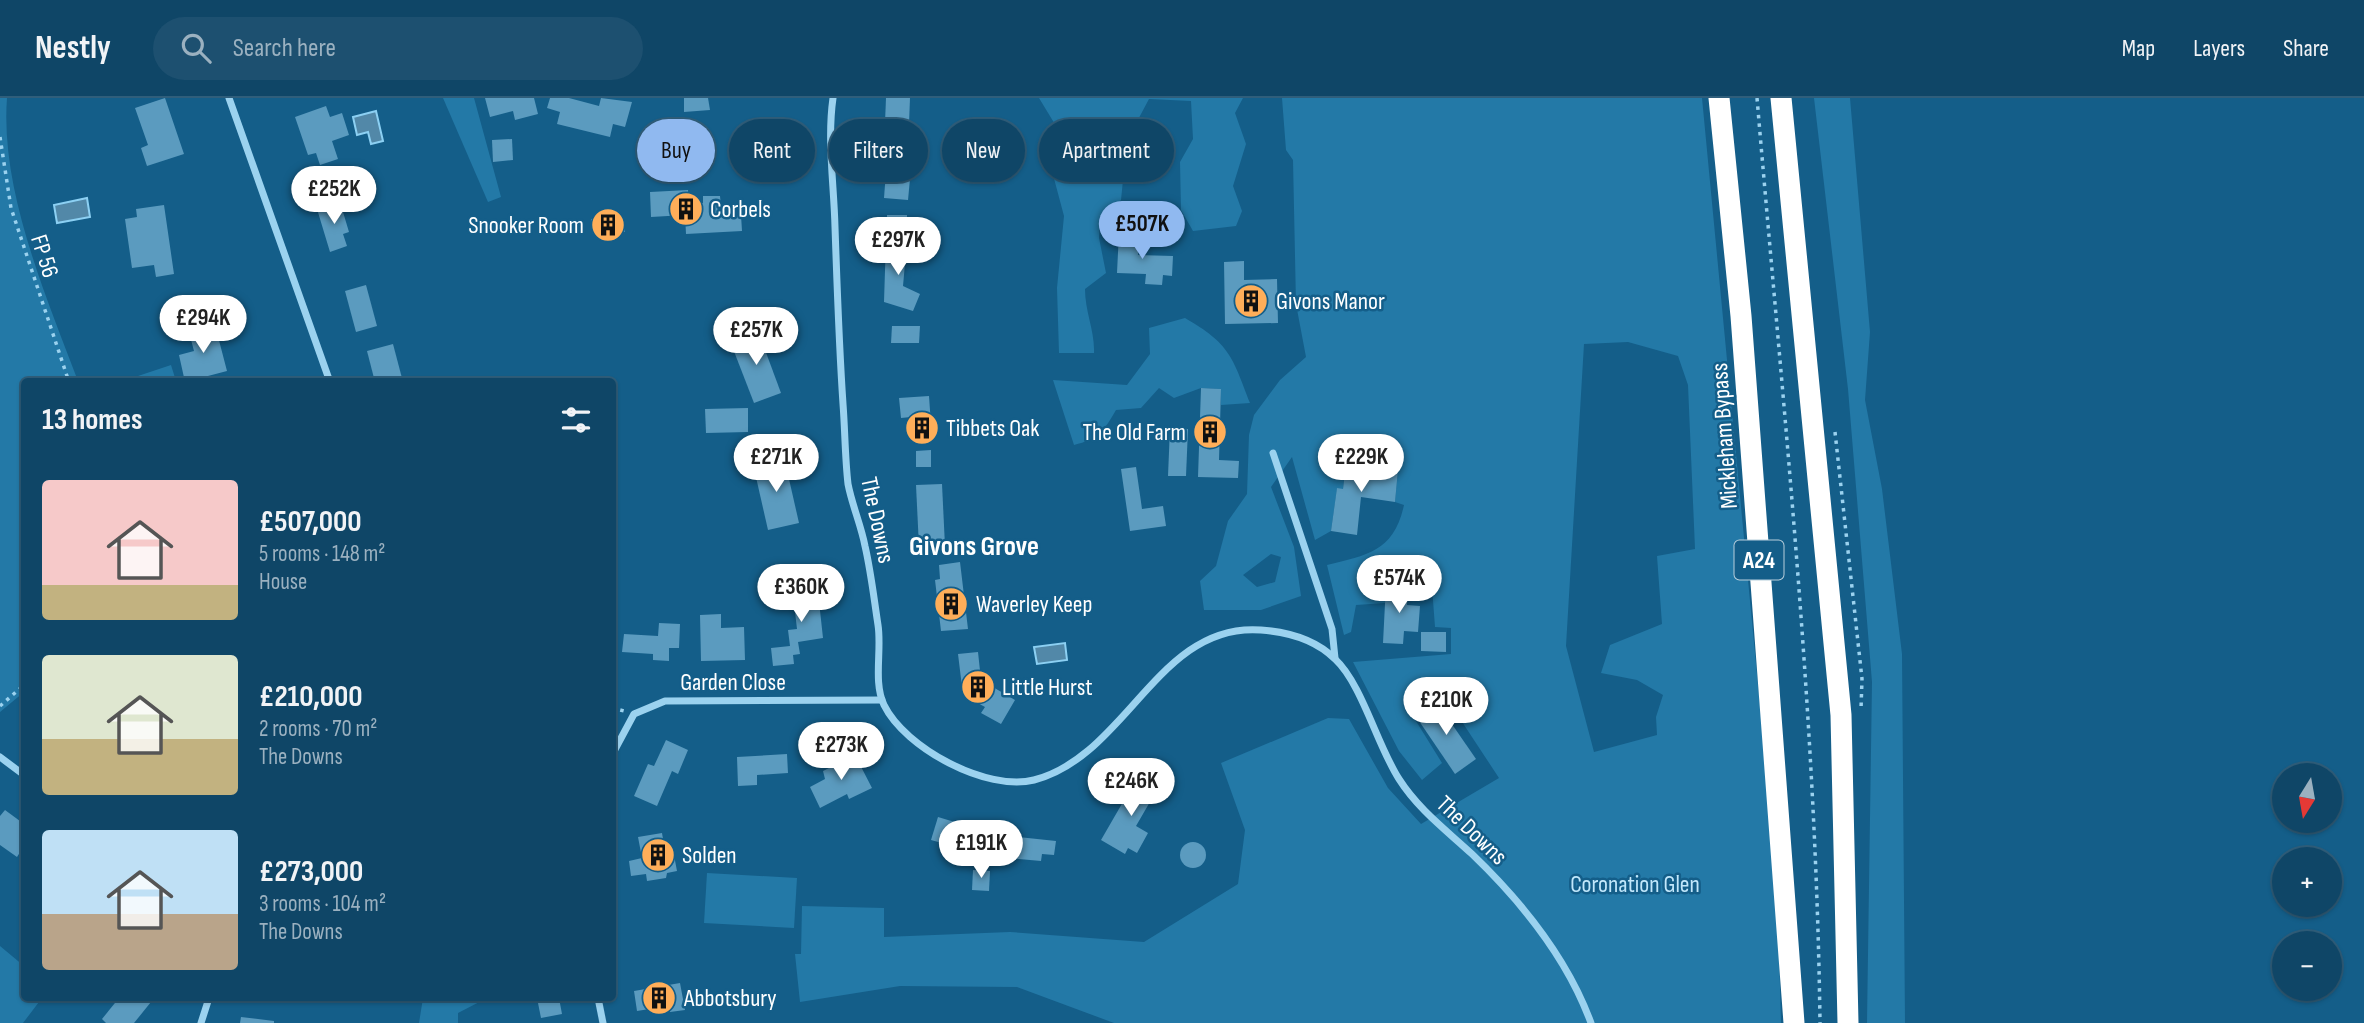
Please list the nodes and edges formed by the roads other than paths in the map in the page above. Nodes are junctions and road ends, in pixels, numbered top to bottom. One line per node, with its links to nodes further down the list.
1 (229, 98): 5 (street)
2 (833, 98): 8 (street, The Downs)
3 (1719, 98): 17 (highway, Mickleham Bypass / A24)
4 (1781, 98): 18 (highway)
5 (329, 378)
6 (1273, 453): 7 (street, The Downs)
7 (1335, 658): 8 (street, The Downs); 16 (street, The Downs)
8 (882, 700): 9 (street, Garden Close)
9 (616, 748)
10 (0, 757): 11 (street)
11 (21, 773)
12 (208, 1001): 14 (street)
13 (599, 1001): 15 (street)
14 (201, 1023)
15 (603, 1023)
16 (1591, 1023)
17 (1794, 1023)
18 (1847, 1023)

